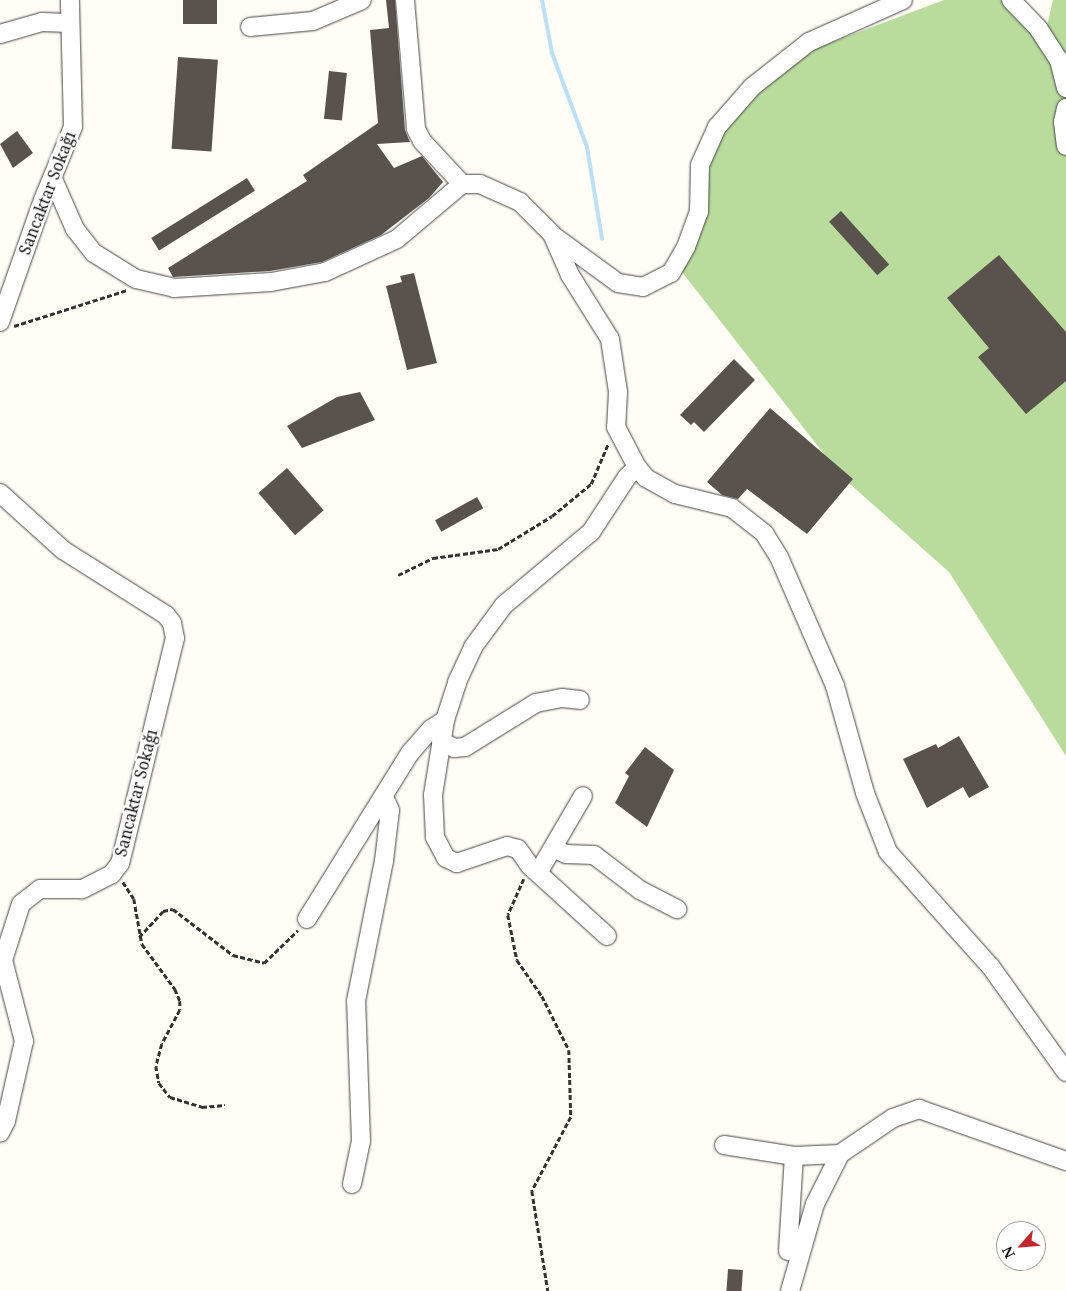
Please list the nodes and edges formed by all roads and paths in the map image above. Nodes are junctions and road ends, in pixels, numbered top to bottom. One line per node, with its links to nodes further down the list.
1 (70, 0): 6 (street, Sancaktar Sokağı)
2 (362, 0): 7 (street)
3 (405, 0): 13 (street)
4 (904, 0): 14 (street)
5 (1011, 0): 9 (street)
6 (70, 23): 8 (street); 12 (street, Sancaktar Sokağı)
7 (250, 26)
8 (0, 34)
9 (1066, 88)
10 (1066, 108): 11 (street)
11 (1066, 146)
12 (53, 179): 15 (street); 16 (street, Sancaktar Sokağı)
13 (462, 184): 14 (street); 15 (street)
14 (552, 234): 17 (street)
15 (151, 284): 16 (path)
16 (3, 325)
17 (616, 427): 18 (street); 20 (path)
18 (637, 467): 22 (street); 33 (street)
19 (0, 493): 28 (street, Sancaktar Sokağı)
20 (398, 575)
21 (580, 700): 23 (street)
22 (446, 720): 23 (street); 25 (street)
23 (442, 741): 27 (street)
24 (583, 796): 26 (street)
25 (384, 797): 30 (street); 40 (street)
26 (553, 848): 27 (street); 29 (street)
27 (534, 869): 31 (street); 42 (path)
28 (112, 874): 32 (path); 35 (street, Sancaktar Sokağı)
29 (677, 909)
30 (307, 919): 32 (path)
31 (607, 936)
32 (139, 937): 34 (path)
33 (1066, 1072)
34 (225, 1105)
35 (0, 1133)
36 (724, 1145): 38 (street)
37 (840, 1154): 38 (street); 39 (street); 43 (street)
38 (794, 1156): 41 (street)
39 (1066, 1161)
40 (352, 1184)
41 (788, 1252)
42 (548, 1291)
43 (790, 1291)

